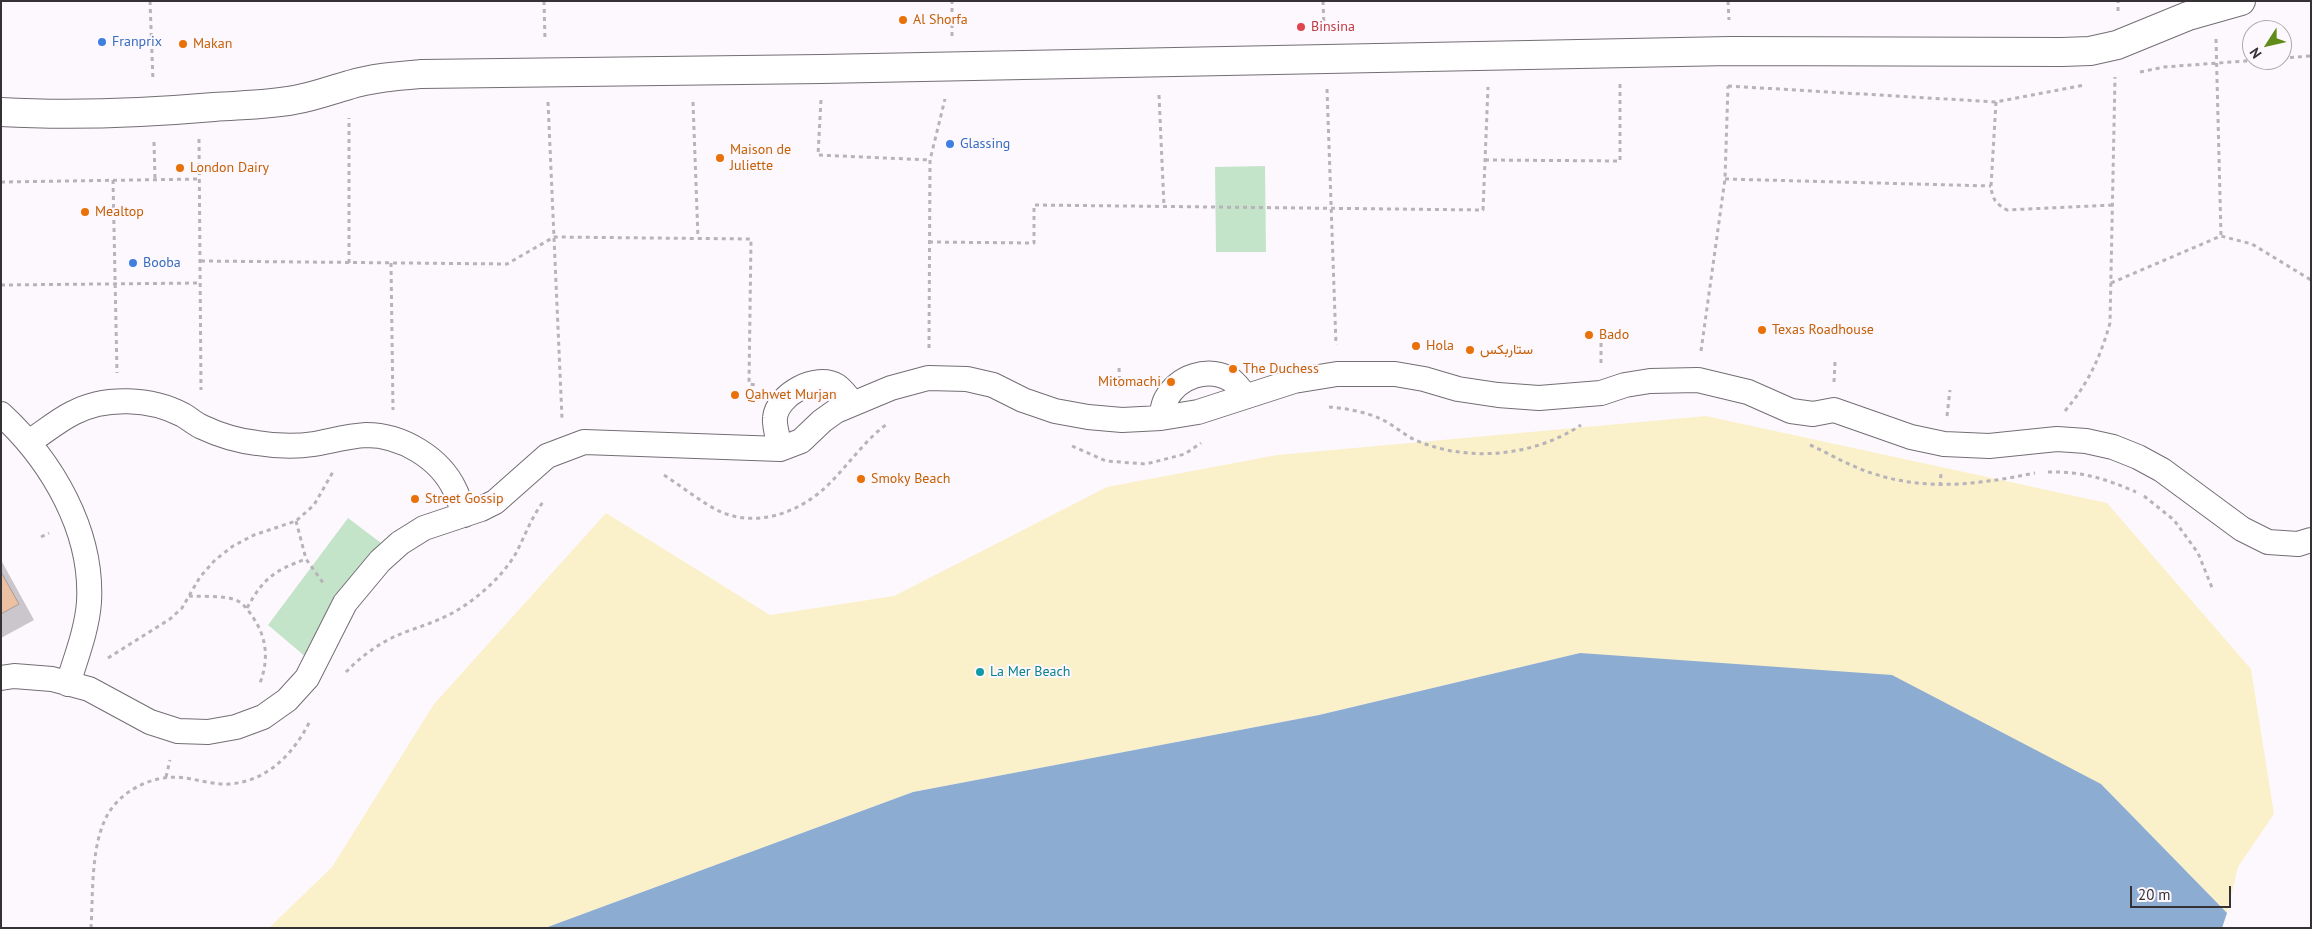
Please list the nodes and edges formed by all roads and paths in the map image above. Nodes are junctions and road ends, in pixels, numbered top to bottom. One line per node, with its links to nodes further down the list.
1 (544, 1): 18 (path)
2 (952, 1): 15 (path)
3 (1323, 1): 14 (path)
4 (1728, 1): 9 (path)
5 (2118, 1): 8 (path)
6 (2240, 1): 7 (street)
7 (2215, 8): 8 (street); 34 (path)
8 (2117, 45): 9 (street); 31 (path)
9 (1730, 51): 10 (street); 27 (path)
10 (1620, 54): 11 (street); 25 (path)
11 (1488, 56): 14 (street); 25 (path)
12 (2311, 56): 13 (path)
13 (2292, 57)
14 (1325, 60): 15 (street); 33 (path)
15 (952, 66): 16 (street); 24 (path)
16 (822, 69): 17 (street); 24 (path)
17 (692, 71): 18 (street); 36 (path)
18 (547, 74): 19 (street); 35 (path)
19 (350, 84): 22 (street); 39 (path)
20 (1159, 95): 32 (path)
21 (1996, 102): 30 (path)
22 (199, 108): 23 (street); 26 (path)
23 (1, 112)
24 (930, 160): 37 (path)
25 (1485, 160): 33 (path)
26 (200, 179): 28 (path); 38 (path)
27 (1725, 179): 30 (path); 48 (path)
28 (113, 180): 29 (path); 43 (path)
29 (1, 182)
30 (1992, 186): 31 (path)
31 (2113, 205): 44 (path)
32 (1164, 206): 33 (path); 37 (path)
33 (1331, 207): 46 (path)
34 (2221, 236): 41 (path); 44 (path)
35 (554, 237): 36 (path); 40 (path); 66 (path)
36 (698, 238): 49 (path)
37 (930, 242): 47 (path)
38 (201, 261): 39 (path); 42 (path)
39 (349, 262): 40 (path)
40 (390, 263): 61 (path)
41 (2311, 280)
42 (201, 282): 43 (path); 58 (path)
43 (116, 284): 45 (path); 51 (path)
44 (2111, 284): 63 (path)
45 (1, 285)
46 (1337, 374): 48 (street); 50 (street)
47 (928, 378): 52 (street); 55 (street)
48 (1698, 380): 63 (street)
49 (802, 385): 52 (street); 67 (street)
50 (1246, 396): 55 (street); 55 (street)
51 (117, 401): 58 (street); 62 (street)
52 (853, 403): 67 (street)
53 (1323, 407): 56 (path)
54 (1, 414): 62 (street)
55 (1161, 418)
56 (1589, 420)
57 (890, 421): 68 (path)
58 (202, 427): 59 (street)
59 (340, 438): 61 (street); 71 (path)
60 (1210, 438): 65 (path)
61 (394, 439): 70 (street)
62 (29, 442): 80 (street)
63 (2028, 442): 72 (street)
64 (1809, 444): 74 (path)
65 (1070, 445)
66 (563, 448): 67 (street); 70 (street)
67 (780, 449)
68 (655, 472)
69 (544, 500): 78 (path)
70 (464, 515): 76 (street)
71 (296, 521): 73 (path); 75 (path)
72 (2311, 540)
73 (306, 558): 76 (path); 77 (path)
74 (2213, 590)
75 (189, 596): 77 (path); 80 (path)
76 (344, 603): 82 (street)
77 (246, 608): 82 (path)
78 (343, 674)
79 (1, 678): 80 (street)
80 (68, 684): 82 (street)
81 (310, 720): 83 (path)
82 (236, 727)
83 (91, 928)

